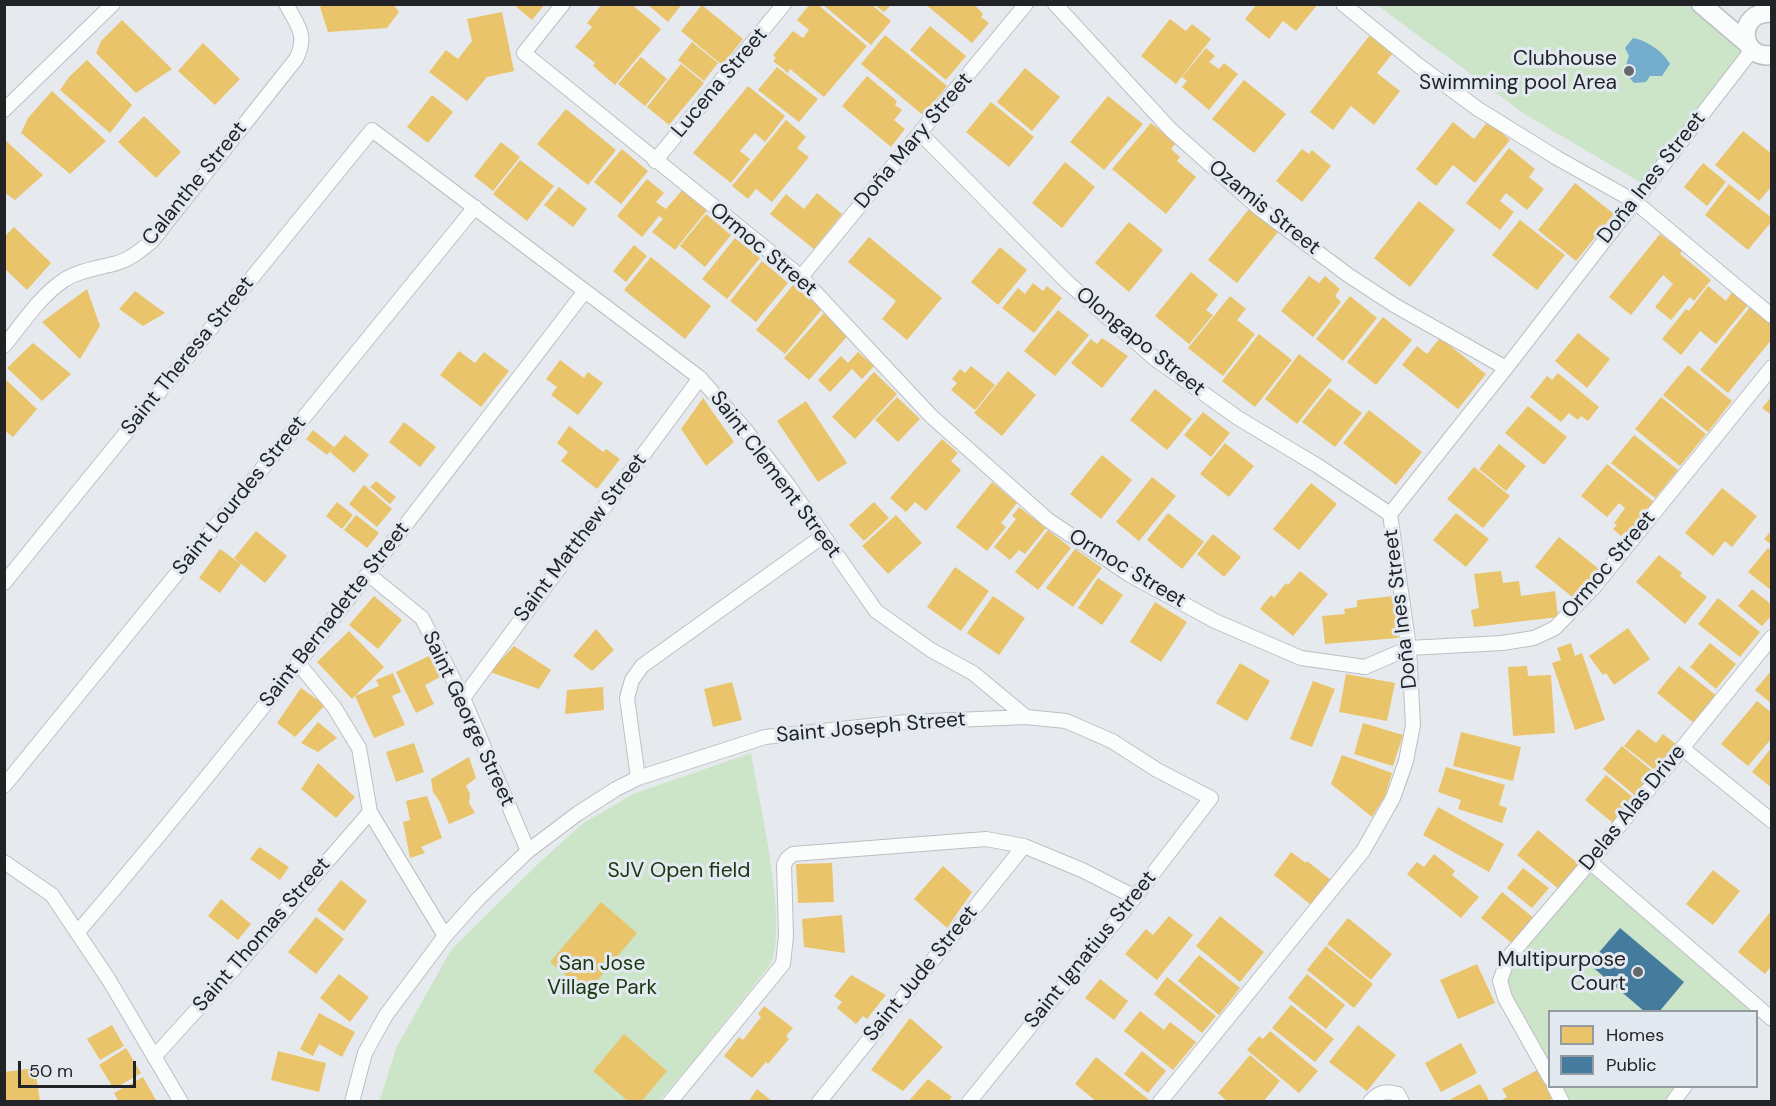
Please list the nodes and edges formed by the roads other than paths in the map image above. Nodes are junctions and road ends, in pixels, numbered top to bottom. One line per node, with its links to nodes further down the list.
1 (113, 4): 11 (street)
2 (286, 4): 20 (street, Calanthe Street)
3 (563, 4): 14 (street, Ormoc Street)
4 (784, 4): 14 (street, Lucena Street)
5 (1026, 4): 13 (street, Doña Mary Street)
6 (1055, 4): 22 (street, Ozamis Street)
7 (1343, 4): 15 (street)
8 (1701, 4): 10 (street)
9 (1763, 10): 10 (street)
10 (1762, 53): 15 (street, Doña Ines Street)
11 (4, 110)
12 (372, 130): 16 (street, Saint Clement Street); 27 (street, Saint Theresa Street)
13 (920, 133): 17 (street, Doña Mary Street); 24 (street, Olongapo Street)
14 (655, 161): 17 (street, Ormoc Street)
15 (1634, 201): 19 (street); 22 (street, Doña Ines Street)
16 (476, 207): 18 (street, Saint Clement Street); 35 (street, Saint Lourdes Street)
17 (801, 277): 29 (street, Ormoc Street)
18 (585, 291): 23 (street, Saint Clement Street); 26 (street, Saint Bernadette Street)
19 (1772, 316)
20 (4, 346)
21 (1772, 367): 29 (street, Ormoc Street)
22 (1506, 368): 24 (street, Doña Ines Street)
23 (700, 378): 25 (street, Saint Clement Street); 31 (street, Saint Matthew Street)
24 (1390, 514): 29 (street, Doña Ines Street)
25 (823, 536): 32 (street, Saint Clement Street); 34 (street)
26 (368, 574): 30 (street, Saint Bernadette Street); 31 (street, Saint George Street)
27 (4, 582)
28 (1772, 638): 33 (street, Delas Alas Drive)
29 (1409, 648): 58 (street, Doña Ines Street)
30 (298, 663): 37 (street); 44 (street, Saint Bernadette Street)
31 (463, 698): 40 (street, Saint George Street)
32 (1026, 717): 34 (street, Saint Joseph Street); 36 (street, Saint Joseph Street)
33 (1682, 748): 38 (street); 42 (street, Delas Alas Drive)
34 (638, 778): 40 (street, Saint Joseph Street)
35 (4, 786)
36 (1211, 798): 43 (street, Saint Ignatius Street)
37 (370, 812): 45 (street); 49 (street, Saint Thomas Street)
38 (1772, 821)
39 (1024, 846): 43 (street); 55 (street); 56 (street, Saint Jude Street)
40 (528, 851): 45 (street, Saint Joseph Street)
41 (4, 862): 44 (street)
42 (1590, 862): 46 (street); 50 (street, Delas Alas Drive)
43 (1135, 897): 57 (street, Saint Ignatius Street)
44 (77, 933): 49 (street)
45 (445, 936): 54 (street, Saint Joseph Street)
46 (1750, 1007)
47 (1758, 1011): 48 (street)
48 (1772, 1019)
49 (154, 1057): 53 (street)
50 (1548, 1074)
51 (1683, 1088): 60 (street)
52 (1400, 1098): 59 (street)
53 (181, 1101)
54 (352, 1101)
55 (670, 1101)
56 (819, 1101)
57 (969, 1101)
58 (1160, 1101)
59 (1370, 1101)
60 (1673, 1101)

